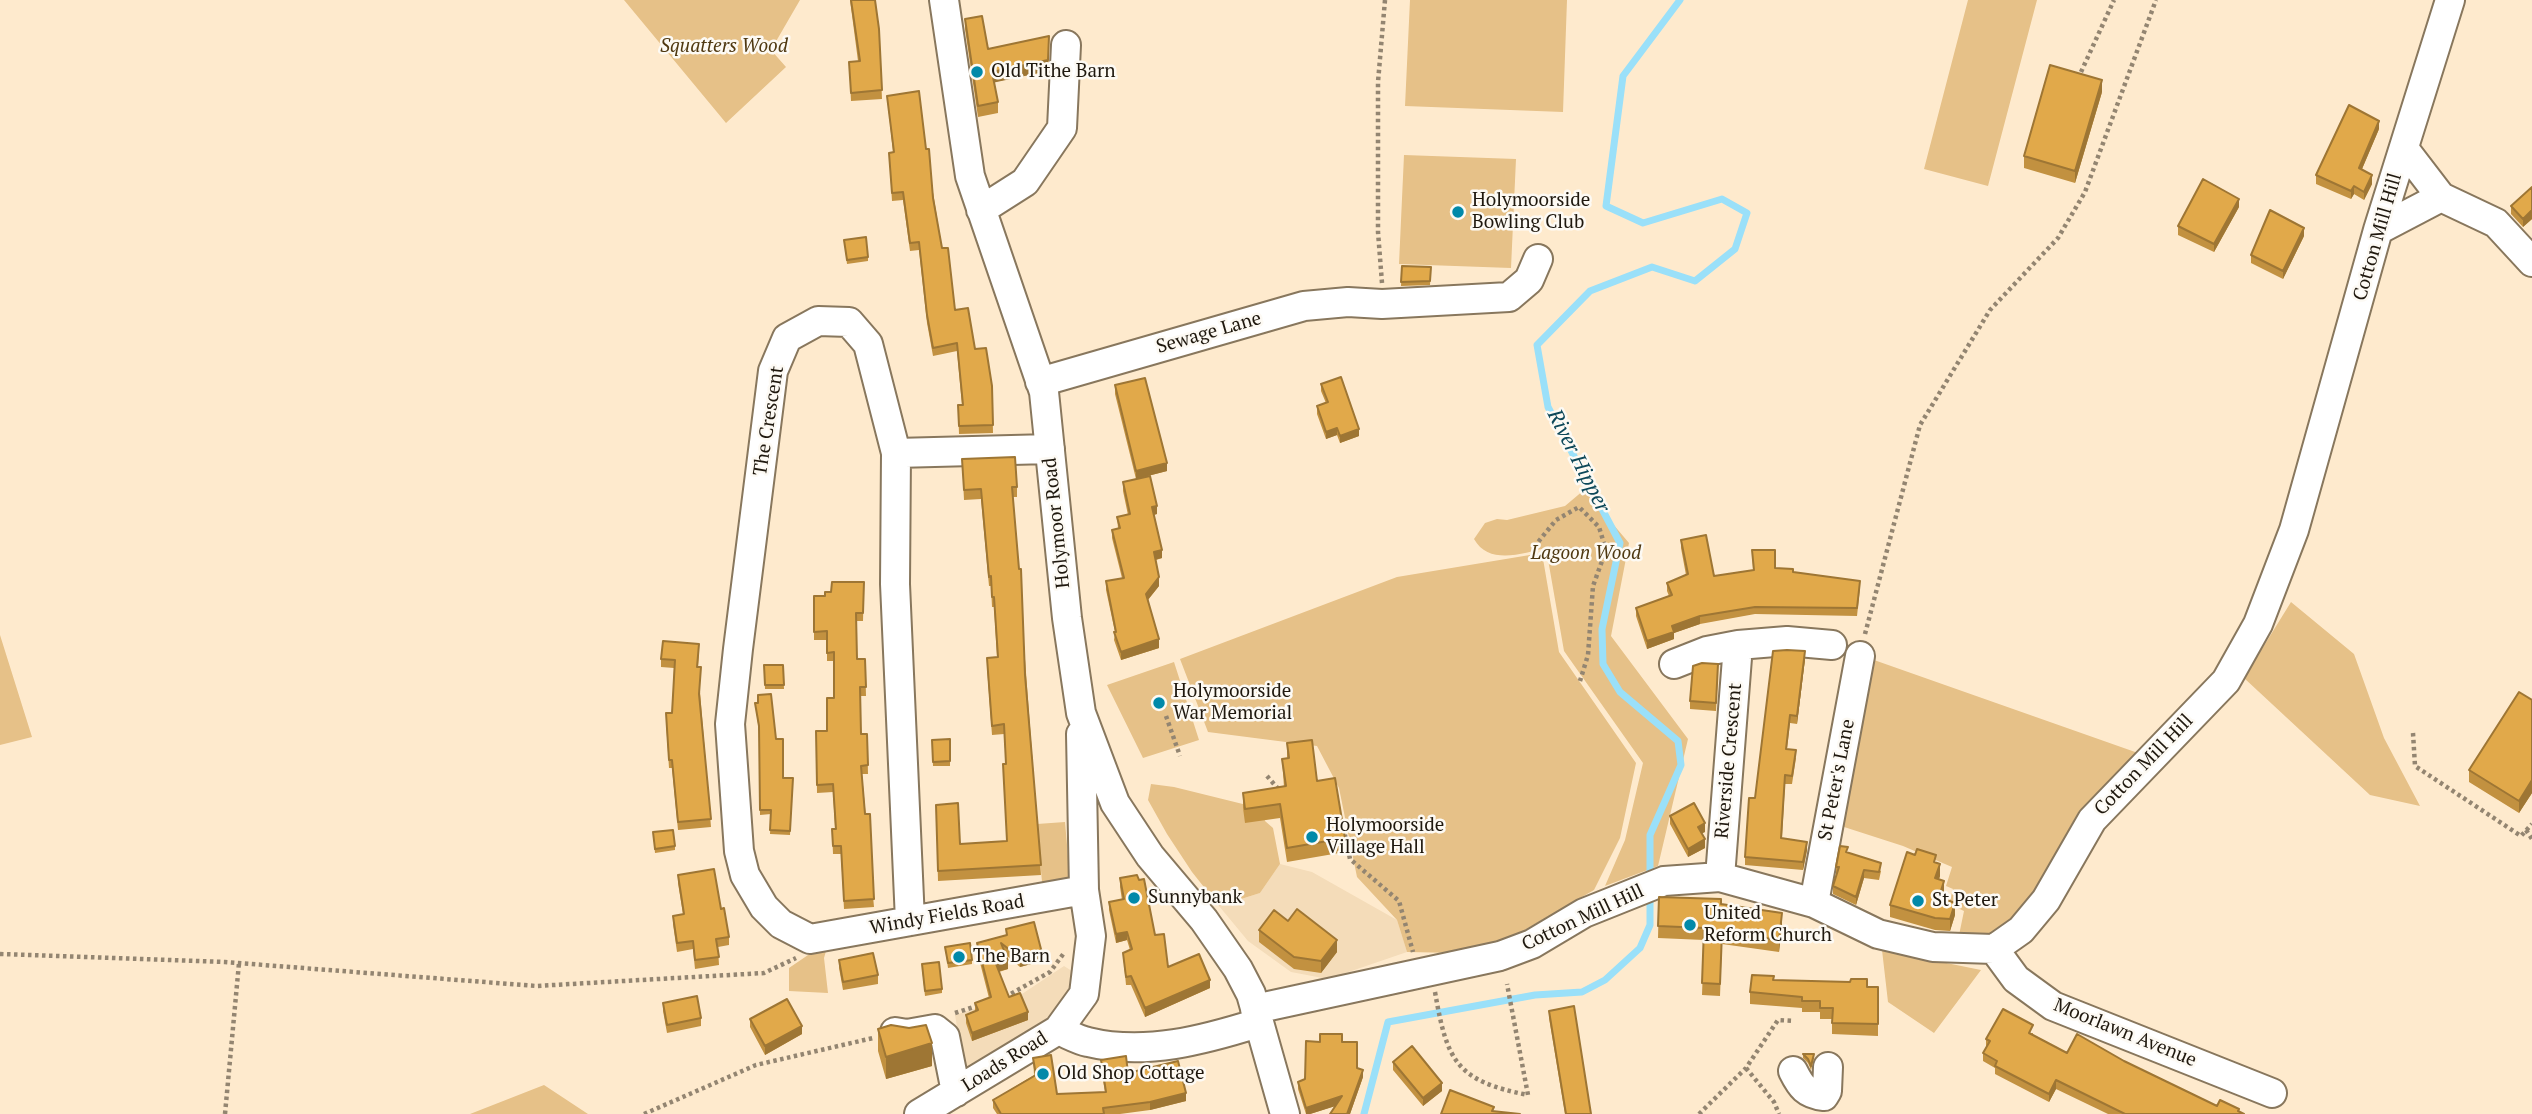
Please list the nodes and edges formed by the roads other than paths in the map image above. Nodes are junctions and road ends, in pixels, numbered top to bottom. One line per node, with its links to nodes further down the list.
1 (944, 0): 6 (street, Holymoor Road)
2 (2450, 0): 4 (street, Cotton Mill Hill)
3 (1066, 45): 6 (street)
4 (2404, 150): 5 (street); 7 (street, Cotton Mill Hill)
5 (2441, 197): 7 (street); 9 (street)
6 (981, 210): 10 (street, Holymoor Road)
7 (2378, 230): 23 (street, Cotton Mill Hill)
8 (1538, 259): 10 (street, Sewage Lane)
9 (2532, 262)
10 (1040, 382): 11 (street, Holymoor Road)
11 (1050, 449): 12 (street); 17 (street, Holymoor Road)
12 (896, 453): 21 (street, The Crescent); 22 (street, The Crescent)
13 (1738, 645): 14 (street); 16 (street); 18 (street, Riverside Crescent)
14 (1832, 645)
15 (1860, 656): 20 (street, St Peter's Lane)
16 (1674, 664)
17 (1081, 713): 19 (street); 24 (street, Holymoor Road)
18 (1720, 877): 20 (street, Cotton Mill Hill); 24 (street, Cotton Mill Hill)
19 (1084, 890): 21 (street, Windy Fields Road); 25 (street)
20 (1814, 903): 23 (street, Cotton Mill Hill)
21 (910, 921): 22 (street, Windy Fields Road)
22 (810, 939)
23 (1994, 949): 30 (street, Moorlawn Avenue)
24 (1256, 1016): 25 (street, Loads Road); 32 (street, Holymoor Road)
25 (1058, 1030): 29 (street, Loads Road)
26 (895, 1032): 29 (street)
27 (1828, 1067): 28 (street)
28 (1793, 1071)
29 (956, 1092): 31 (street, Loads Road)
30 (2272, 1093)
31 (919, 1114)
32 (1285, 1114)

